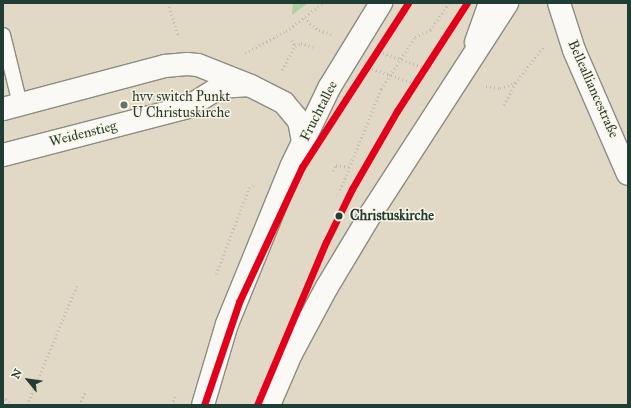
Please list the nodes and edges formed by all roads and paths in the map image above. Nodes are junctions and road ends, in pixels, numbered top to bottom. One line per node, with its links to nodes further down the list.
1 (168, 3): 9 (path)
2 (323, 3): 14 (path)
3 (381, 3): 25 (main road, Fruchtallee)
4 (449, 3): 15 (path)
5 (490, 3): 19 (main road)
6 (507, 3): 19 (main road)
7 (562, 11): 20 (path); 29 (main road, Bellealliancestraße)
8 (3, 36): 24 (lane)
9 (179, 38)
10 (292, 40): 11 (path)
11 (295, 46): 12 (path); 17 (path)
12 (314, 47)
13 (378, 52): 15 (path)
14 (240, 56)
15 (400, 59): 18 (path); 19 (path)
16 (368, 68): 18 (path)
17 (281, 72)
18 (389, 75): 21 (path); 27 (path)
19 (459, 77): 20 (path); 38 (main road)
20 (516, 83): 23 (path)
21 (417, 84)
22 (251, 86): 24 (main road, Weidenstieg); 25 (main road, Weidenstieg); 26 (main road, Weidenstieg)
23 (504, 105)
24 (12, 106)
25 (303, 142): 37 (main road, Fruchtallee)
26 (3, 154)
27 (351, 167): 28 (path); 30 (path)
28 (333, 171)
29 (628, 174)
30 (340, 190)
31 (77, 285): 35 (path)
32 (85, 392): 36 (path)
33 (3, 396): 34 (path)
34 (12, 405)
35 (27, 405)
36 (80, 405)
37 (203, 405)
38 (269, 405)

